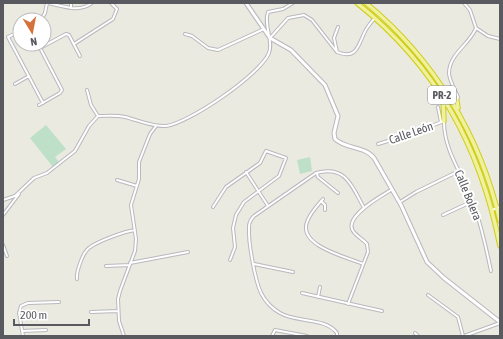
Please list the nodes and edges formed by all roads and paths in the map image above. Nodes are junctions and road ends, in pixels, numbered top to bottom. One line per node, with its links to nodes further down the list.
1 (48, 3): 10 (street)
2 (71, 3): 10 (street)
3 (92, 3): 10 (street)
4 (111, 3): 21 (street)
5 (246, 3): 14 (street)
6 (293, 3): 17 (street)
7 (357, 3): 11 (highway, PR-2)
8 (366, 3): 28 (highway, PR-2)
9 (464, 3): 13 (street)
10 (70, 7)
11 (375, 18): 24 (street); 30 (highway, PR-2)
12 (338, 27): 24 (street)
13 (476, 28): 18 (street); 31 (street)
14 (264, 29): 15 (street); 17 (street)
15 (185, 34)
16 (12, 35): 20 (street)
17 (270, 38): 24 (street); 39 (street); 48 (street)
18 (500, 39)
19 (52, 42): 21 (street)
20 (12, 44)
21 (74, 44): 25 (street)
22 (16, 52): 26 (street)
23 (42, 52): 32 (street)
24 (337, 52)
25 (80, 56)
26 (29, 76): 27 (street); 32 (street)
27 (15, 84)
28 (444, 88): 31 (highway); 38 (highway, PR-2)
29 (87, 90): 36 (street)
30 (443, 96): 35 (highway, PR-2); 37 (highway)
31 (457, 101): 38 (highway)
32 (43, 103): 33 (street)
33 (39, 105)
34 (438, 107): 37 (street, Calle Bolera)
35 (452, 112): 37 (highway); 58 (highway, PR-2)
36 (98, 116): 39 (street); 47 (street)
37 (443, 121): 40 (street, Calle León); 41 (street, Calle Bolera)
38 (464, 122): 55 (highway, PR-2)
39 (156, 126): 45 (street)
40 (378, 144)
41 (459, 171): 51 (street, Calle Bolera); 52 (street)
42 (246, 172): 49 (street); 49 (street); 54 (street)
43 (316, 173): 46 (street); 53 (street); 56 (street)
44 (117, 180): 45 (street)
45 (137, 186): 62 (street)
46 (337, 188)
47 (22, 190): 50 (street); 59 (street)
48 (391, 190): 52 (street); 56 (street)
49 (259, 192): 53 (street); 67 (street)
50 (3, 200)
51 (473, 201): 60 (street); 72 (street, Calle Bolera)
52 (399, 203): 84 (street)
53 (268, 206): 69 (street)
54 (213, 207)
55 (498, 207): 58 (street); 61 (highway, PR-2)
56 (364, 208): 70 (street)
57 (325, 210): 70 (street)
58 (492, 210): 64 (highway, PR-2)
59 (3, 215)
60 (443, 215)
61 (500, 222)
62 (135, 230): 68 (street); 74 (street)
63 (3, 245): 66 (street)
64 (500, 246)
65 (188, 252): 68 (street)
66 (7, 256)
67 (231, 259)
68 (130, 264): 71 (street); 81 (street)
69 (254, 264): 73 (street); 93 (street)
70 (363, 264): 80 (street)
71 (106, 266)
72 (491, 271)
73 (293, 272)
74 (77, 279)
75 (320, 287): 78 (street)
76 (302, 293): 78 (street)
77 (428, 295): 95 (street)
78 (318, 297): 80 (street)
79 (59, 302): 86 (street)
80 (348, 304): 82 (street)
81 (118, 311): 83 (street); 90 (street)
82 (382, 311)
83 (92, 312)
84 (500, 323): 95 (street)
85 (46, 330): 86 (street)
86 (22, 331): 89 (street)
87 (415, 333): 94 (street)
88 (297, 335): 91 (street); 92 (street)
89 (23, 336)
90 (124, 336)
91 (272, 336)
92 (307, 336)
93 (337, 336)
94 (418, 336)
95 (464, 336)

